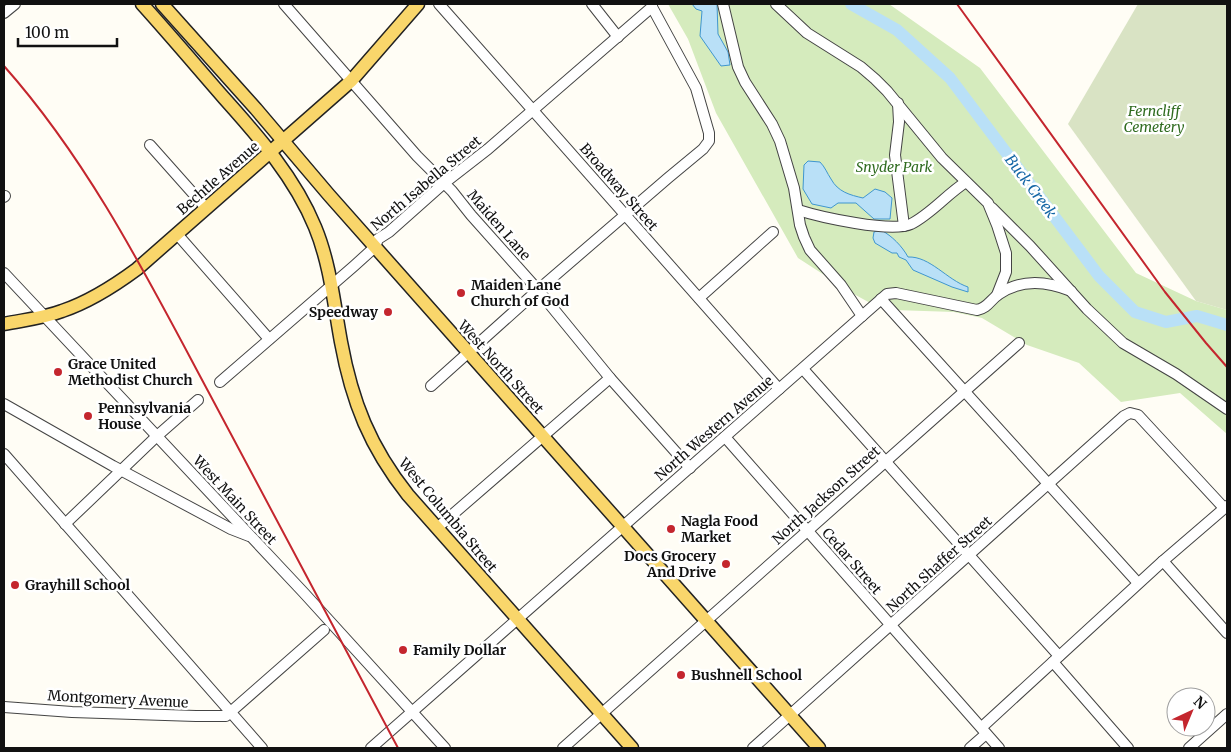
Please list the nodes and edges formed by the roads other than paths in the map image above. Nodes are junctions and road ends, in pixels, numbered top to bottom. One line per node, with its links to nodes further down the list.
1 (15, 4): 11 (street)
2 (142, 4): 18 (main road)
3 (162, 4): 16 (main road, West North Street)
4 (284, 4): 13 (street, Maiden Lane)
5 (418, 4): 13 (main road, Bechtle Avenue)
6 (439, 4): 15 (street, Broadway Street)
7 (592, 4): 12 (street)
8 (723, 4): 23 (street)
9 (776, 4): 14 (street)
10 (652, 6): 12 (street, North Isabella Street); 24 (street)
11 (4, 13)
12 (618, 37): 15 (street, North Isabella Street)
13 (351, 81): 16 (main road, Bechtle Avenue); 20 (street, Maiden Lane)
14 (898, 103): 19 (street); 25 (street)
15 (533, 110): 20 (street, North Isabella Street); 24 (street, Broadway Street)
16 (284, 141): 18 (main road, Bechtle Avenue); 28 (main road, West North Street)
17 (150, 145): 22 (street)
18 (270, 152): 22 (main road, Bechtle Avenue); 30 (main road, West Columbia Street)
19 (966, 182): 21 (street); 25 (street)
20 (443, 184): 28 (street, North Isabella Street); 31 (street, Maiden Lane)
21 (988, 203): 32 (street); 33 (street)
22 (206, 208): 27 (main road, Bechtle Avenue)
23 (798, 210): 25 (street); 37 (street)
24 (625, 215): 31 (street); 34 (street, Broadway Street)
25 (904, 226)
26 (773, 232): 34 (street)
27 (177, 234): 36 (main road, Bechtle Avenue); 39 (street)
28 (375, 247): 30 (street, North Isabella Street); 41 (main road, West North Street)
29 (4, 272): 36 (street, West Main Street)
30 (331, 286): 39 (street, North Isabella Street); 62 (main road, West Columbia Street)
31 (538, 290): 41 (street); 43 (street, Maiden Lane)
32 (1071, 291): 33 (street, North Western Avenue); 50 (street)
33 (997, 295): 35 (street, North Western Avenue)
34 (699, 298): 46 (street, Broadway Street)
35 (881, 300): 37 (street, North Western Avenue); 47 (street)
36 (44, 316): 38 (main road, Bechtle Avenue); 51 (street, West Main Street)
37 (862, 316): 42 (street, North Western Avenue)
38 (4, 324)
39 (269, 339): 44 (street, North Isabella Street)
40 (1019, 343): 47 (street, North Jackson Street)
41 (468, 353): 45 (street); 52 (main road, West North Street)
42 (803, 369): 46 (street, North Western Avenue); 55 (street)
43 (610, 378): 52 (street); 56 (street, Maiden Lane)
44 (220, 382)
45 (431, 386)
46 (779, 390): 53 (street, North Western Avenue)
47 (965, 391): 55 (street, North Jackson Street); 58 (street)
48 (198, 400): 51 (street)
49 (4, 404): 57 (street)
50 (1227, 409)
51 (157, 436): 57 (street); 64 (street, West Main Street)
52 (543, 437): 61 (main road, West North Street); 62 (street)
53 (725, 438): 56 (street, North Western Avenue); 63 (street, Cedar Street)
54 (4, 454): 60 (street)
55 (886, 461): 63 (street, North Jackson Street); 65 (street)
56 (690, 468): 61 (street, North Western Avenue)
57 (121, 471): 60 (street); 64 (street)
58 (1049, 484): 59 (street, North Shaffer Street); 65 (street, North Shaffer Street); 67 (street)
59 (1226, 507): 66 (street)
60 (66, 524): 76 (street)
61 (623, 527): 68 (street, North Western Avenue); 69 (main road, West North Street)
62 (437, 528): 68 (main road, West Columbia Street)
63 (807, 531): 69 (street, North Jackson Street); 70 (street, Cedar Street)
64 (252, 537): 75 (street, West Main Street)
65 (969, 555): 70 (street, North Shaffer Street); 73 (street)
66 (1163, 561): 67 (street); 72 (street)
67 (1138, 583): 73 (street)
68 (518, 620): 75 (street, North Western Avenue); 77 (main road, West Columbia Street)
69 (706, 621): 77 (street, North Jackson Street); 79 (main road, West North Street)
70 (890, 625): 79 (street, North Shaffer Street); 80 (street, Cedar Street)
71 (324, 630): 76 (street)
72 (1227, 633)
73 (1056, 659): 80 (street); 90 (street)
74 (4, 707): 76 (street, Montgomery Avenue)
75 (413, 712): 82 (street, North Western Avenue); 83 (street, West Main Street)
76 (231, 713): 81 (street)
77 (601, 714): 84 (street, North Jackson Street); 85 (main road, West Columbia Street)
78 (1227, 714): 91 (street)
79 (790, 715): 86 (street, North Shaffer Street); 87 (main road, West North Street)
80 (984, 731): 88 (street); 89 (street, Cedar Street)
81 (262, 748)
82 (371, 748)
83 (445, 748)
84 (563, 748)
85 (632, 748)
86 (753, 748)
87 (819, 748)
88 (970, 748)
89 (998, 748)
90 (1128, 748)
91 (1189, 748)

